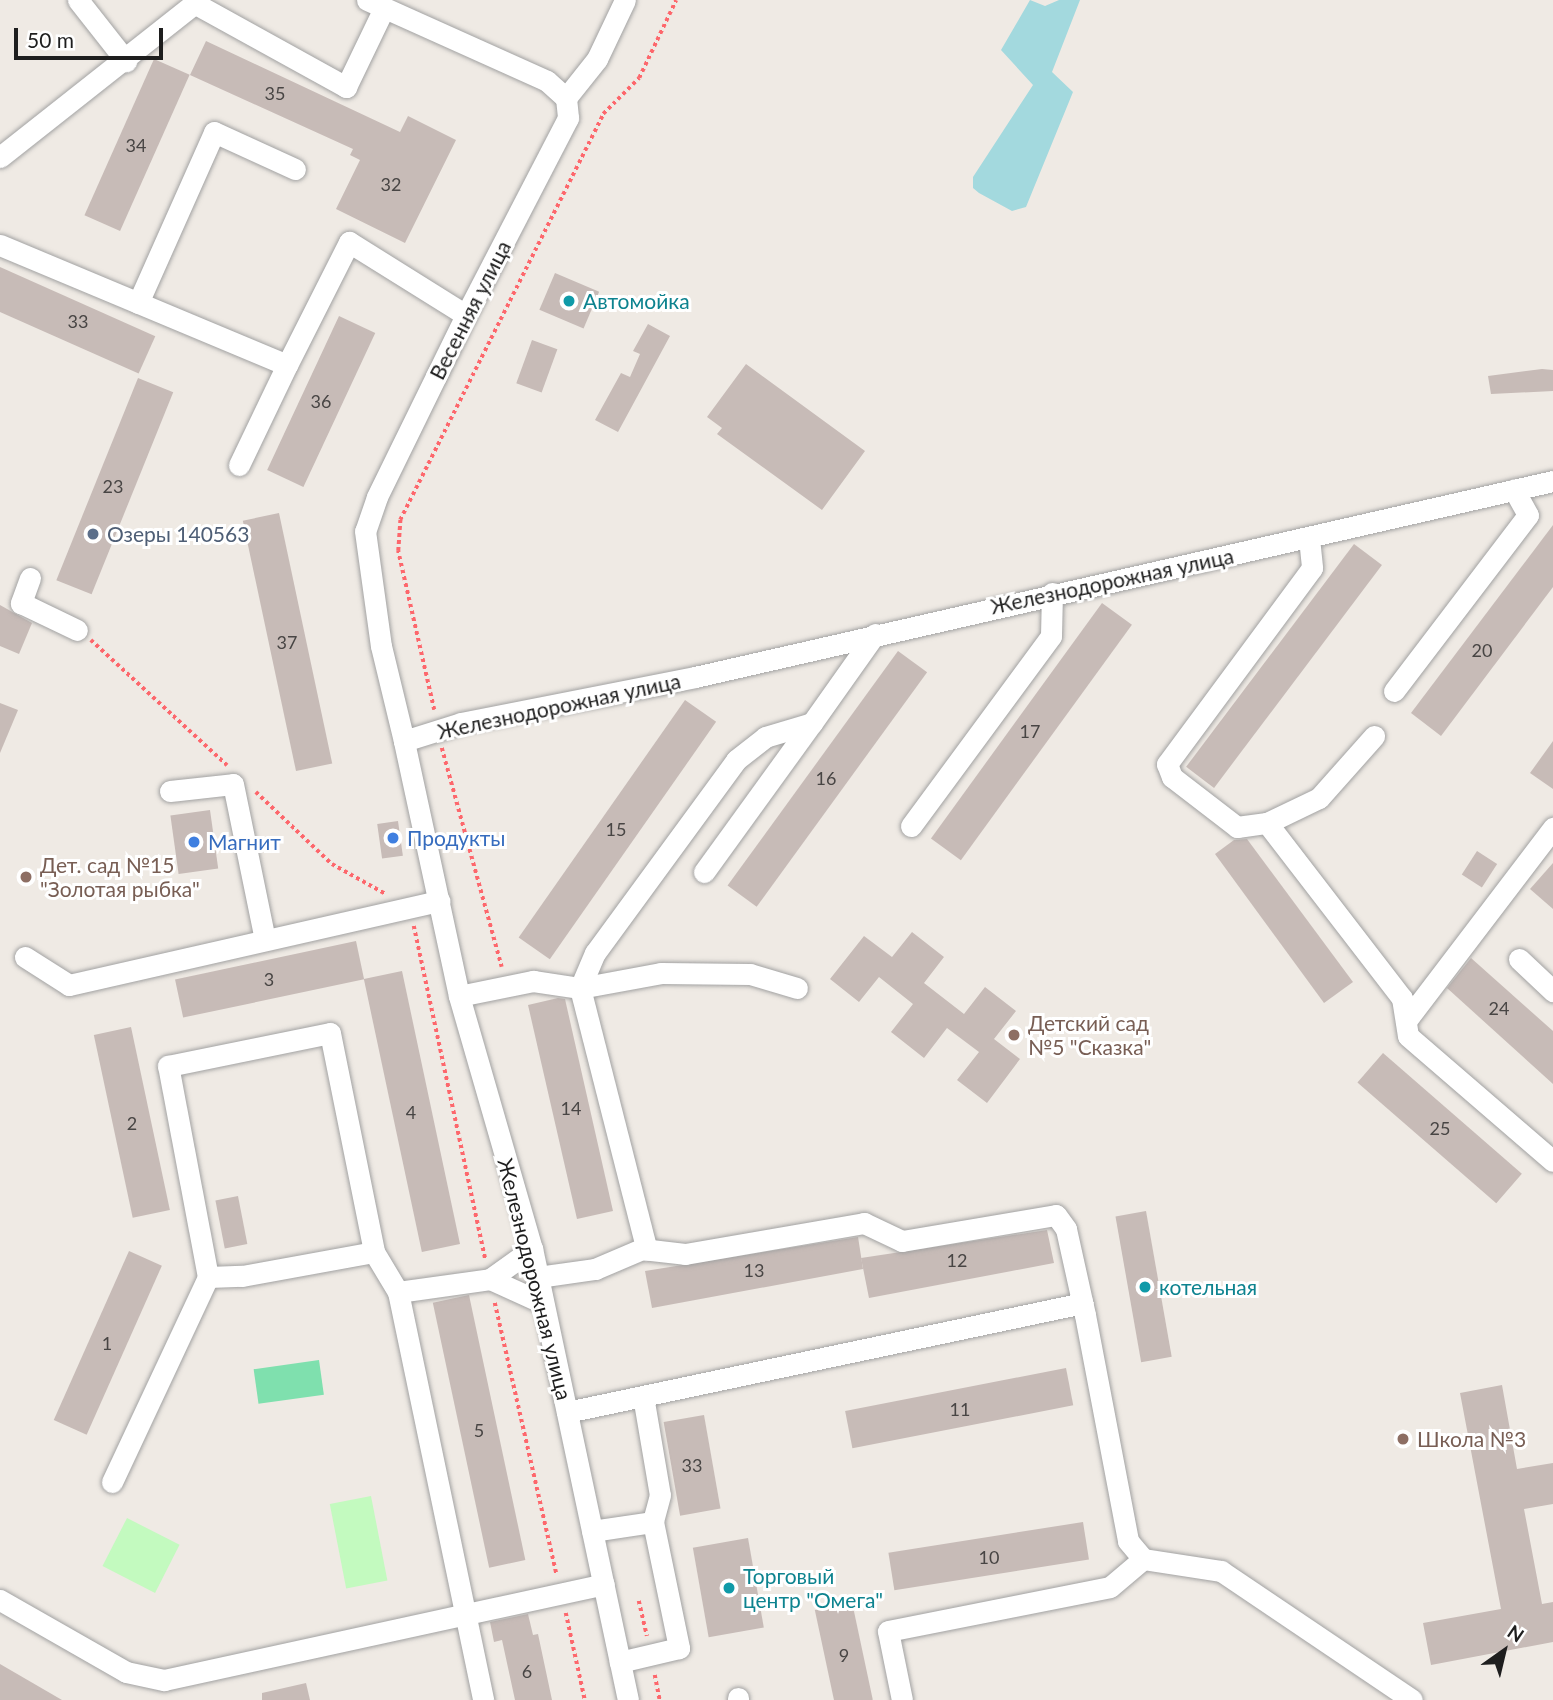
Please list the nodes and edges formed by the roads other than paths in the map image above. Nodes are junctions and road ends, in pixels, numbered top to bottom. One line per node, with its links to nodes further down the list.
1 (78, 0): 5 (street)
2 (625, 0): 6 (street)
3 (196, 2): 4 (street); 5 (street)
4 (375, 4): 6 (street)
5 (126, 61): 7 (street)
6 (566, 98): 11 (street, Весенняя улица)
7 (0, 157)
8 (295, 169): 10 (street)
9 (0, 245): 10 (street)
10 (138, 303): 12 (street)
11 (466, 315): 12 (street); 24 (street, Весенняя улица)
12 (287, 365): 13 (street)
13 (239, 464)
14 (1553, 481): 15 (street, Железнодорожная улица)
15 (1514, 490): 16 (street, Железнодорожная улица); 21 (street)
16 (1309, 538): 18 (street, Железнодорожная улица); 26 (street)
17 (30, 578): 19 (street)
18 (1052, 593): 20 (street, Железнодорожная улица); 27 (street)
19 (77, 629)
20 (875, 634): 22 (street); 24 (street, Железнодорожная улица)
21 (1394, 691)
22 (812, 723): 29 (street); 34 (street)
23 (1374, 736): 26 (street)
24 (404, 741): 30 (street, Железнодорожная улица)
25 (170, 791): 31 (street)
26 (1267, 823): 38 (street)
27 (911, 826)
28 (1553, 828): 38 (street)
29 (704, 872)
30 (440, 901): 31 (street); 37 (street, Железнодорожная улица)
31 (265, 940): 32 (street)
32 (25, 957)
33 (1519, 959): 36 (street)
34 (580, 988): 35 (street); 37 (street); 41 (street)
35 (797, 988)
36 (1553, 991)
37 (459, 996): 40 (street, Железнодорожная улица)
38 (1406, 1021): 39 (street)
39 (1553, 1161)
40 (532, 1249): 44 (street, Железнодорожная улица); 45 (street)
41 (647, 1250): 44 (street); 48 (street)
42 (374, 1252): 43 (street); 43 (street); 46 (street)
43 (208, 1277): 51 (street)
44 (538, 1278): 47 (street, Железнодорожная улица)
45 (490, 1279): 46 (street); 47 (street)
46 (398, 1292): 57 (street)
47 (543, 1303): 50 (street, Железнодорожная улица)
48 (1083, 1303): 49 (street); 54 (street)
49 (643, 1396): 50 (street); 52 (street)
50 (567, 1412): 53 (street, Железнодорожная улица)
51 (112, 1482)
52 (653, 1522): 53 (street); 58 (street)
53 (592, 1531): 55 (street, Железнодорожная улица)
54 (1143, 1559): 61 (street); 62 (street)
55 (604, 1584): 57 (street); 58 (street, Железнодорожная улица)
56 (0, 1600): 57 (street)
57 (463, 1615): 59 (street)
58 (620, 1662): 60 (street, Железнодорожная улица)
59 (483, 1700)
60 (628, 1700)
61 (902, 1700)
62 (1412, 1700)

